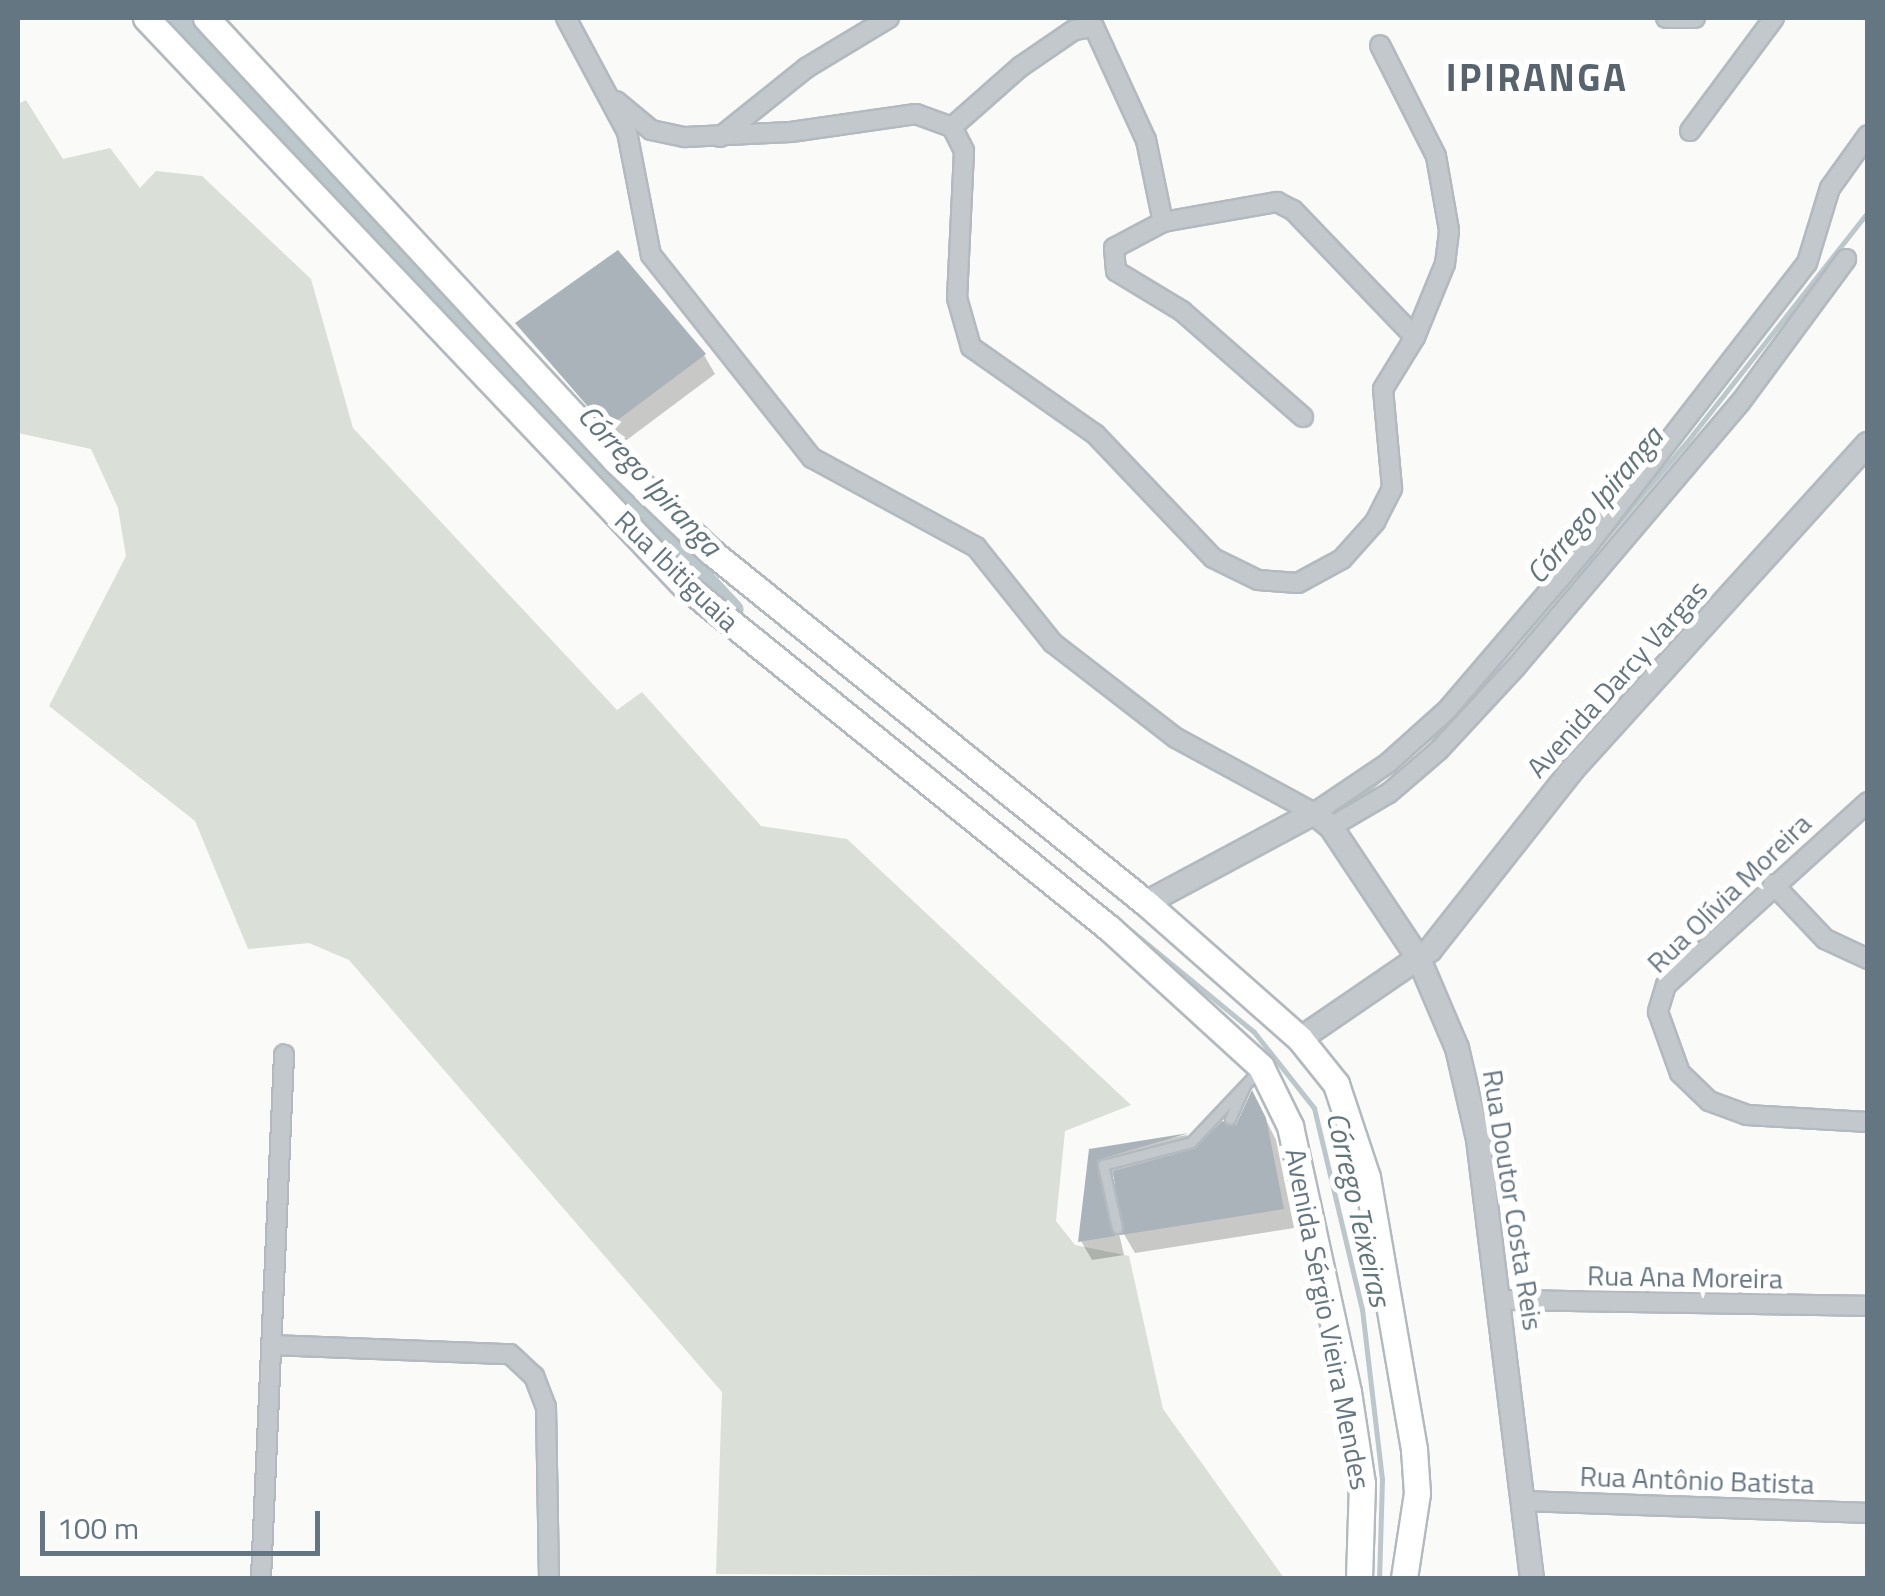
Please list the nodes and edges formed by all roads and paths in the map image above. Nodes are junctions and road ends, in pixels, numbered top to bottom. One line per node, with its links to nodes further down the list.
1 (146, 18): 22 (main road, Rua Ibitiguaia)
2 (206, 18): 20 (main road, Rua Ibitiguaia)
3 (566, 18): 9 (street)
4 (889, 18): 13 (street)
5 (1666, 18): 6 (street)
6 (1696, 18)
7 (1774, 18): 11 (street)
8 (1380, 45): 16 (street)
9 (614, 99): 13 (street); 24 (street)
10 (952, 126): 13 (street); 14 (street); 16 (street)
11 (1690, 131)
12 (1868, 135): 17 (street)
13 (720, 136)
14 (1163, 222): 16 (street); 19 (street)
15 (1846, 258): 18 (street)
16 (1415, 336)
17 (1717, 388): 18 (street); 24 (street)
18 (1738, 401): 24 (street)
19 (1302, 417)
20 (596, 442): 22 (street); 26 (main road, Rua Ibitiguaia)
21 (1868, 444): 27 (street, Avenida Darcy Vargas)
22 (574, 464): 30 (main road, Rua Ibitiguaia)
23 (1868, 802): 25 (street, Rua Olívia Moreira)
24 (1322, 820): 26 (street); 27 (street, Rua Doutor Costa Reis)
25 (1774, 884): 28 (street); 32 (street, Rua Olívia Moreira)
26 (1146, 903): 30 (main road, Rua Ibitiguaia)
27 (1419, 959): 30 (street, Avenida Darcy Vargas); 34 (street, Rua Doutor Costa Reis)
28 (1868, 959)
29 (284, 1055): 36 (street)
30 (1272, 1060): 31 (lane); 33 (lane); 41 (main road, Avenida Sérgio Vieira Mendes); 42 (main road, Avenida Sérgio Vieira Mendes)
31 (1230, 1119)
32 (1868, 1122)
33 (1117, 1228)
34 (1502, 1300): 35 (street, Rua Ana Moreira); 37 (street, Rua Doutor Costa Reis)
35 (1868, 1306)
36 (271, 1345): 39 (street); 40 (street)
37 (1524, 1501): 38 (street, Rua Antônio Batista); 43 (street, Rua Doutor Costa Reis)
38 (1868, 1514)
39 (260, 1578)
40 (549, 1578)
41 (1359, 1578)
42 (1404, 1578)
43 (1532, 1578)

